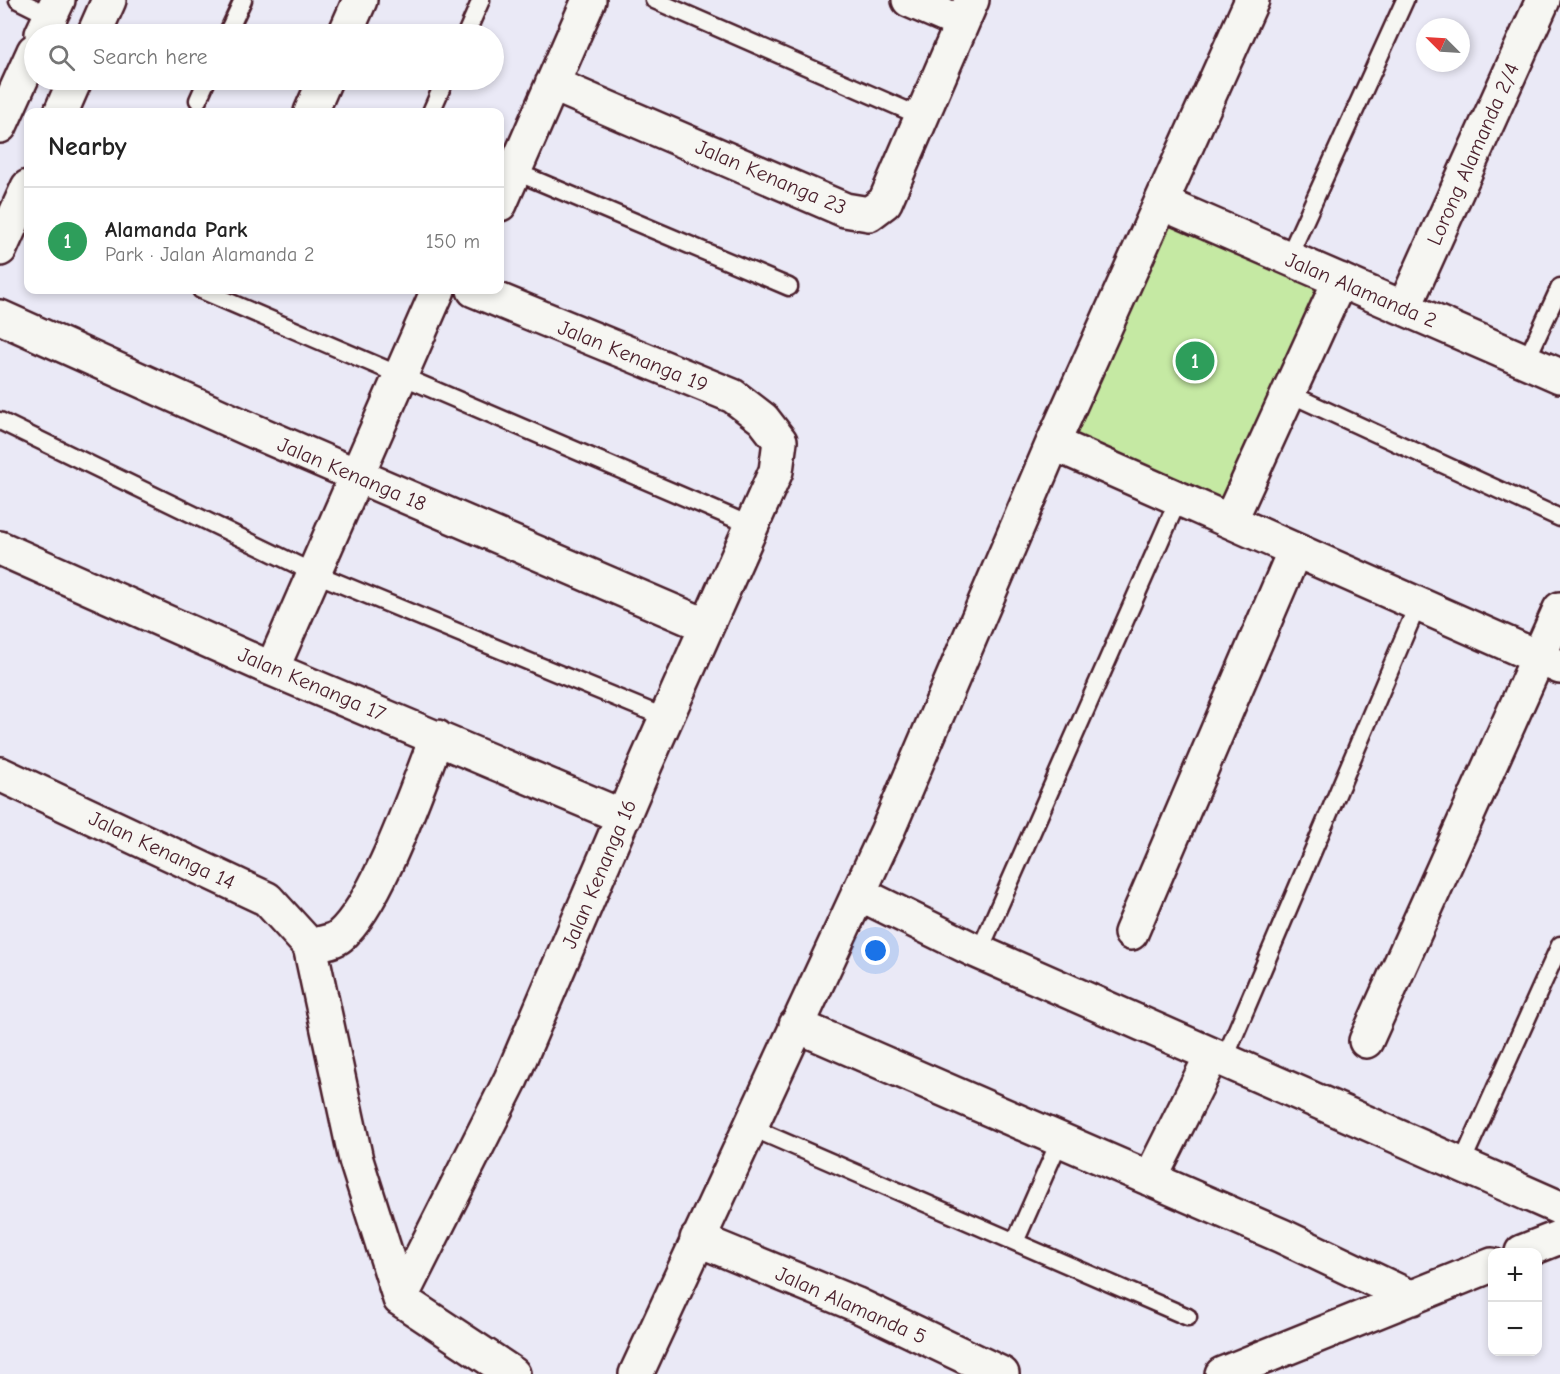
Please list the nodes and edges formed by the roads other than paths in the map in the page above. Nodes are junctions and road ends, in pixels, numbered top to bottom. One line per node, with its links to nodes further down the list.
1 (18, 0): 13 (lane)
2 (109, 0): 14 (street)
3 (243, 0): 15 (lane)
4 (360, 0): 16 (street)
5 (481, 0): 17 (lane)
6 (589, 0): 19 (street)
7 (654, 0): 28 (lane)
8 (909, 0): 12 (street)
9 (1252, 0): 32 (street)
10 (1405, 0): 35 (lane)
11 (1543, 0): 42 (street, Lorong Alamanda 2/4)
12 (967, 11): 28 (street, Jalan Kenanga 23)
13 (50, 17)
14 (98, 24)
15 (232, 24)
16 (349, 24)
17 (470, 24)
18 (24, 73): 29 (street)
19 (552, 84): 28 (street, Jalan Kenanga 23); 30 (street)
20 (72, 90): 25 (street)
21 (202, 90): 24 (lane)
22 (320, 90): 26 (street)
23 (441, 90): 27 (lane)
24 (198, 100)
25 (65, 108)
26 (312, 108)
27 (433, 108)
28 (922, 117)
29 (0, 126)
30 (514, 171): 31 (street); 37 (lane)
31 (504, 195)
32 (1162, 203): 35 (street, Jalan Alamanda 2); 50 (street)
33 (24, 206): 34 (street)
34 (0, 249)
35 (1288, 258): 36 (street, Jalan Alamanda 2)
36 (1340, 280): 42 (street, Jalan Alamanda 2); 47 (street)
37 (789, 287)
38 (1560, 287): 44 (lane)
39 (210, 294): 45 (lane)
40 (436, 294): 45 (street)
41 (484, 294): 49 (street, Jalan Kenanga 19)
42 (1404, 308): 44 (street, Jalan Alamanda 2)
43 (0, 317): 51 (street, Jalan Kenanga 18)
44 (1526, 361): 46 (street, Jalan Alamanda 2)
45 (400, 375): 51 (street); 55 (lane)
46 (1560, 376)
47 (1288, 393): 53 (lane); 54 (street)
48 (0, 421): 58 (lane)
49 (780, 441): 55 (street, Jalan Kenanga 16)
50 (1053, 443): 52 (street); 68 (street)
51 (356, 476): 58 (street); 61 (street, Jalan Kenanga 18)
52 (1179, 498): 54 (street); 72 (lane)
53 (1560, 518)
54 (1230, 521): 57 (street)
55 (752, 526): 61 (street, Jalan Kenanga 16)
56 (0, 548): 63 (street, Jalan Kenanga 17)
57 (1295, 550): 59 (street); 69 (street)
58 (314, 573): 63 (street); 64 (lane)
59 (1418, 604): 62 (street); 75 (lane)
60 (1560, 609): 62 (street)
61 (707, 626): 64 (street, Jalan Kenanga 16)
62 (1549, 662): 74 (street)
63 (272, 669): 65 (street, Jalan Kenanga 17)
64 (666, 718): 67 (street, Jalan Kenanga 16)
65 (437, 737): 67 (street, Jalan Kenanga 17); 71 (street)
66 (0, 774): 71 (street, Jalan Kenanga 14)
67 (624, 817): 87 (street, Jalan Kenanga 16)
68 (858, 893): 72 (street); 73 (street)
69 (1131, 933)
70 (1560, 945): 78 (lane)
71 (310, 946): 87 (street)
72 (978, 952): 75 (street)
73 (796, 1025): 76 (street); 77 (street)
74 (1366, 1041)
75 (1218, 1058): 78 (street); 79 (street)
76 (750, 1127): 82 (street); 83 (lane)
77 (1060, 1140): 79 (street); 83 (lane)
78 (1461, 1165): 80 (street)
79 (1150, 1179): 86 (street)
80 (1560, 1208)
81 (1560, 1237): 84 (street)
82 (698, 1239): 90 (street); 91 (street, Jalan Alamanda 5)
83 (1015, 1242): 88 (lane)
84 (1532, 1248)
85 (1488, 1267): 86 (street)
86 (1412, 1298): 92 (street)
87 (400, 1299): 89 (street)
88 (1188, 1317)
89 (513, 1374)
90 (636, 1374)
91 (1002, 1374)
92 (1222, 1374)

